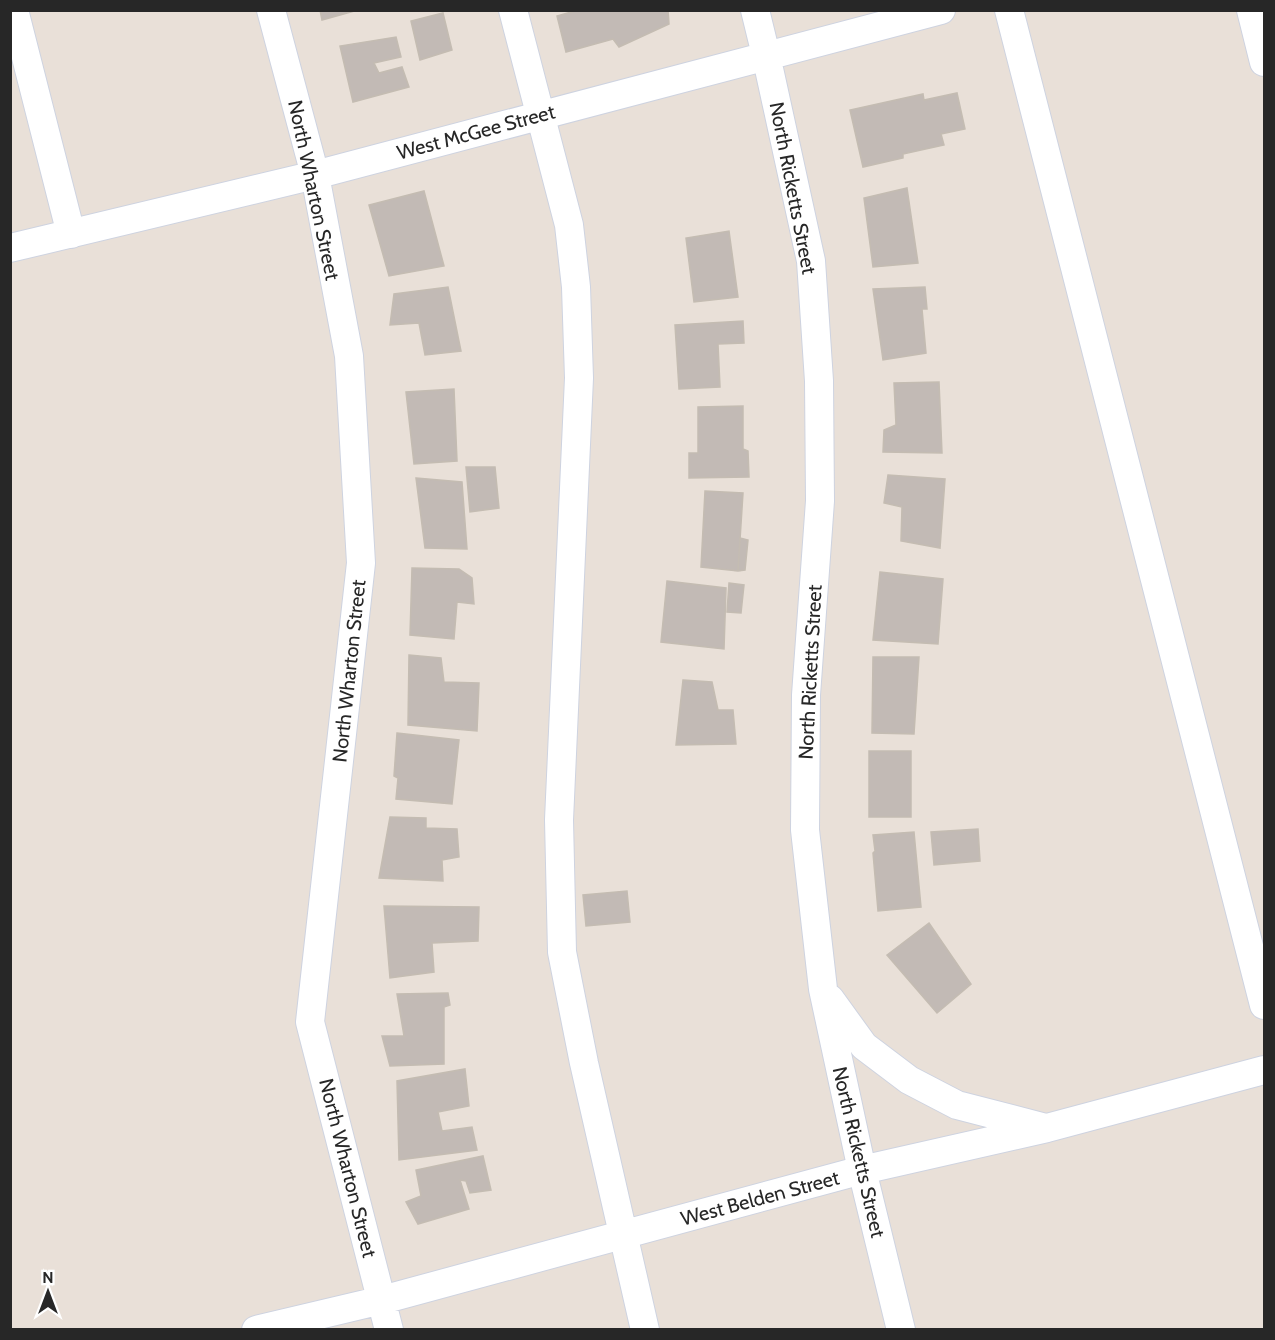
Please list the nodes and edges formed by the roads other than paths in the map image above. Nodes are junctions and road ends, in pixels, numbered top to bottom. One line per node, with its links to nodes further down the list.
1 (14, 10): 12 (street)
2 (271, 10): 11 (street, North Wharton Street)
3 (513, 10): 10 (street)
4 (755, 10): 8 (street, North Ricketts Street)
5 (941, 10): 8 (street, West McGee Street)
6 (1009, 10): 15 (street)
7 (1251, 10): 9 (street)
8 (766, 55): 10 (street, West McGee Street); 14 (street, North Ricketts Street)
9 (1264, 62)
10 (540, 115): 11 (street, West McGee Street); 19 (street)
11 (315, 175): 12 (street, West McGee Street); 20 (street, North Wharton Street)
12 (71, 234): 13 (street, West McGee Street)
13 (10, 248)
14 (822, 989): 17 (street); 18 (street, North Ricketts Street)
15 (1264, 1005)
16 (1264, 1070): 17 (street, West Belden Street)
17 (1047, 1128): 18 (street, West Belden Street)
18 (862, 1170): 19 (street, West Belden Street); 24 (street, North Ricketts Street)
19 (624, 1235): 20 (street, West Belden Street); 23 (street)
20 (382, 1300): 21 (street, West Belden Street); 22 (street, North Wharton Street)
21 (256, 1329)
22 (389, 1329)
23 (645, 1329)
24 (901, 1329)

